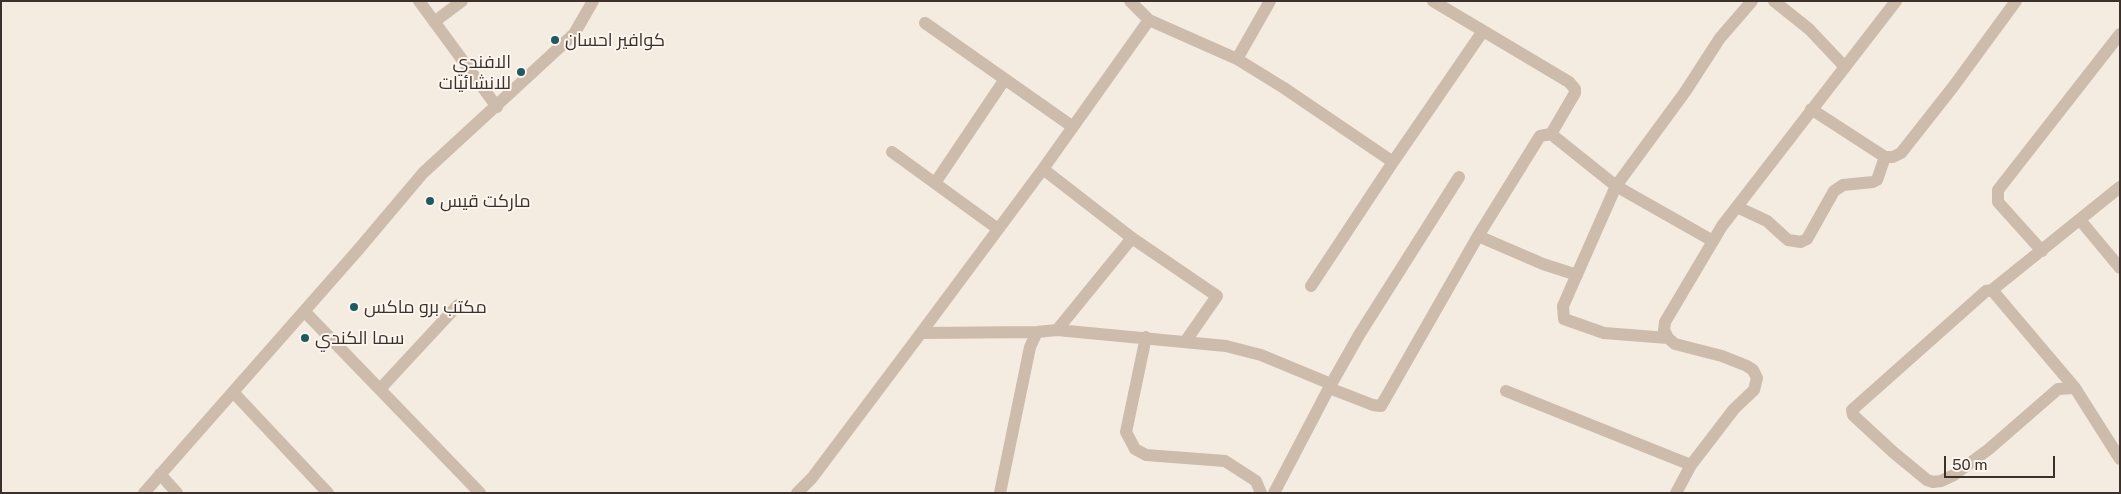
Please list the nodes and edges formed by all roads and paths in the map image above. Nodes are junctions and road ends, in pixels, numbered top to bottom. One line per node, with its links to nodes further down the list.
1 (419, 1): 12 (street)
2 (462, 1): 12 (street)
3 (593, 1): 19 (street)
4 (1130, 1): 11 (street)
5 (1270, 1): 16 (street)
6 (1433, 1): 14 (street)
7 (1752, 1): 29 (street)
8 (1774, 1): 17 (street)
9 (1896, 1): 17 (street)
10 (2016, 1): 24 (street)
11 (1149, 20): 16 (street); 21 (street)
12 (434, 22): 19 (street)
13 (925, 23): 18 (street)
14 (1483, 31): 22 (street); 25 (street)
15 (2120, 34): 37 (street)
16 (1237, 59): 25 (street)
17 (1844, 66): 20 (street)
18 (1005, 79): 21 (street); 28 (street)
19 (497, 106): 43 (street)
20 (1811, 110): 24 (street); 31 (street)
21 (1073, 127): 26 (street)
22 (1551, 134): 29 (street); 34 (street)
23 (892, 152): 28 (street)
24 (1885, 157): 31 (street)
25 (1393, 162): 40 (street)
26 (1042, 169): 33 (street); 35 (street)
27 (1460, 177): 50 (street)
28 (935, 184): 33 (street)
29 (1616, 186): 36 (street); 39 (street)
30 (2120, 187): 32 (street)
31 (1737, 206): 36 (street)
32 (2080, 220): 37 (street); 38 (street)
33 (998, 229): 46 (street)
34 (1478, 236): 39 (street); 50 (street)
35 (1132, 238): 44 (street); 49 (street)
36 (1713, 241): 48 (street)
37 (2042, 250): 41 (street)
38 (2120, 268)
39 (1577, 276): 48 (street)
40 (1312, 286)
41 (1992, 290): 51 (street); 51 (street)
42 (458, 304): 52 (street)
43 (304, 312): 52 (street); 53 (street)
44 (1057, 330): 45 (street); 47 (street)
45 (1037, 332): 46 (street); 63 (street)
46 (921, 333): 62 (street)
47 (1146, 337): 49 (street); 64 (street)
48 (1668, 338): 56 (street)
49 (1186, 342): 50 (street)
50 (1330, 386): 65 (street)
51 (2075, 388): 55 (street)
52 (380, 389): 61 (street)
53 (233, 392): 57 (street); 60 (street)
54 (1506, 392): 56 (street)
55 (2120, 459)
56 (1691, 464): 66 (street)
57 (160, 474): 58 (street); 59 (street)
58 (144, 493)
59 (177, 493)
60 (328, 493)
61 (480, 493)
62 (797, 493)
63 (1000, 493)
64 (1260, 493)
65 (1274, 493)
66 (1676, 493)

